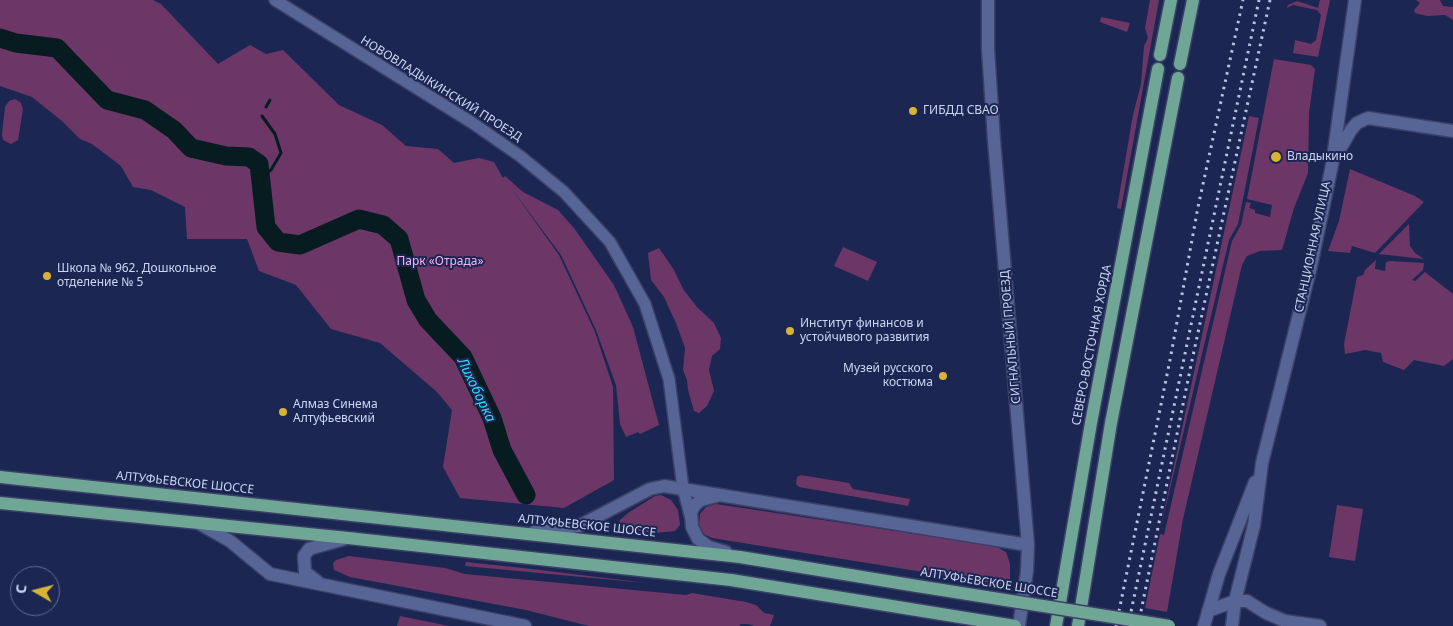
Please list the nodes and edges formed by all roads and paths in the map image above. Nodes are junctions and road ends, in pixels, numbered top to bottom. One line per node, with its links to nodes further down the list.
1 (275, 0): 16 (street, НОВОВЛАДЫКИНСКИЙ ПРОЕЗД)
2 (988, 0): 7 (main road, СИГНАЛЬНЫЙ ПРОЕЗД)
3 (996, 0): 7 (main road, СИГНАЛЬНЫЙ ПРОЕЗД)
4 (1171, 0): 8 (main road)
5 (1193, 0): 9 (main road)
6 (1355, 0): 13 (main road, СТАНЦИОННАЯ УЛИЦА)
7 (988, 47): 23 (main road, СИГНАЛЬНЫЙ ПРОЕЗД)
8 (1160, 55)
9 (1180, 64)
10 (1158, 69): 30 (main road, СЕВЕРО-ВОСТОЧНАЯ ХОРДА)
11 (1178, 78): 31 (main road)
12 (1453, 131): 13 (main road)
13 (1332, 165): 14 (main road, СТАНЦИОННАЯ УЛИЦА)
14 (1262, 462): 26 (main road, СТАНЦИОННАЯ УЛИЦА); 27 (main road, СТАНЦИОННАЯ УЛИЦА)
15 (0, 477): 21 (main road, АЛТУФЬЕВСКОЕ ШОССЕ)
16 (683, 488): 17 (main road); 19 (street, НОВОВЛАДЫКИНСКИЙ ПРОЕЗД); 21 (main road)
17 (722, 495): 19 (main road); 23 (main road)
18 (0, 503): 20 (main road)
19 (691, 519): 24 (main road)
20 (200, 524): 22 (main road); 25 (main road)
21 (522, 533): 24 (main road, АЛТУФЬЕВСКОЕ ШОССЕ)
22 (348, 538): 25 (main road); 29 (main road)
23 (1028, 545): 29 (main road, СИГНАЛЬНЫЙ ПРОЕЗД)
24 (740, 557): 32 (main road, АЛТУФЬЕВСКОЕ ШОССЕ, bridge)
25 (322, 585): 28 (main road)
26 (1235, 601): 27 (main road); 34 (main road, СТАНЦИОННАЯ УЛИЦА); 35 (main road)
27 (1208, 611): 33 (main road, СТАНЦИОННАЯ УЛИЦА)
28 (525, 626)
29 (1017, 626)
30 (1056, 626)
31 (1078, 626)
32 (1169, 626)
33 (1204, 626)
34 (1232, 626)
35 (1320, 626)

